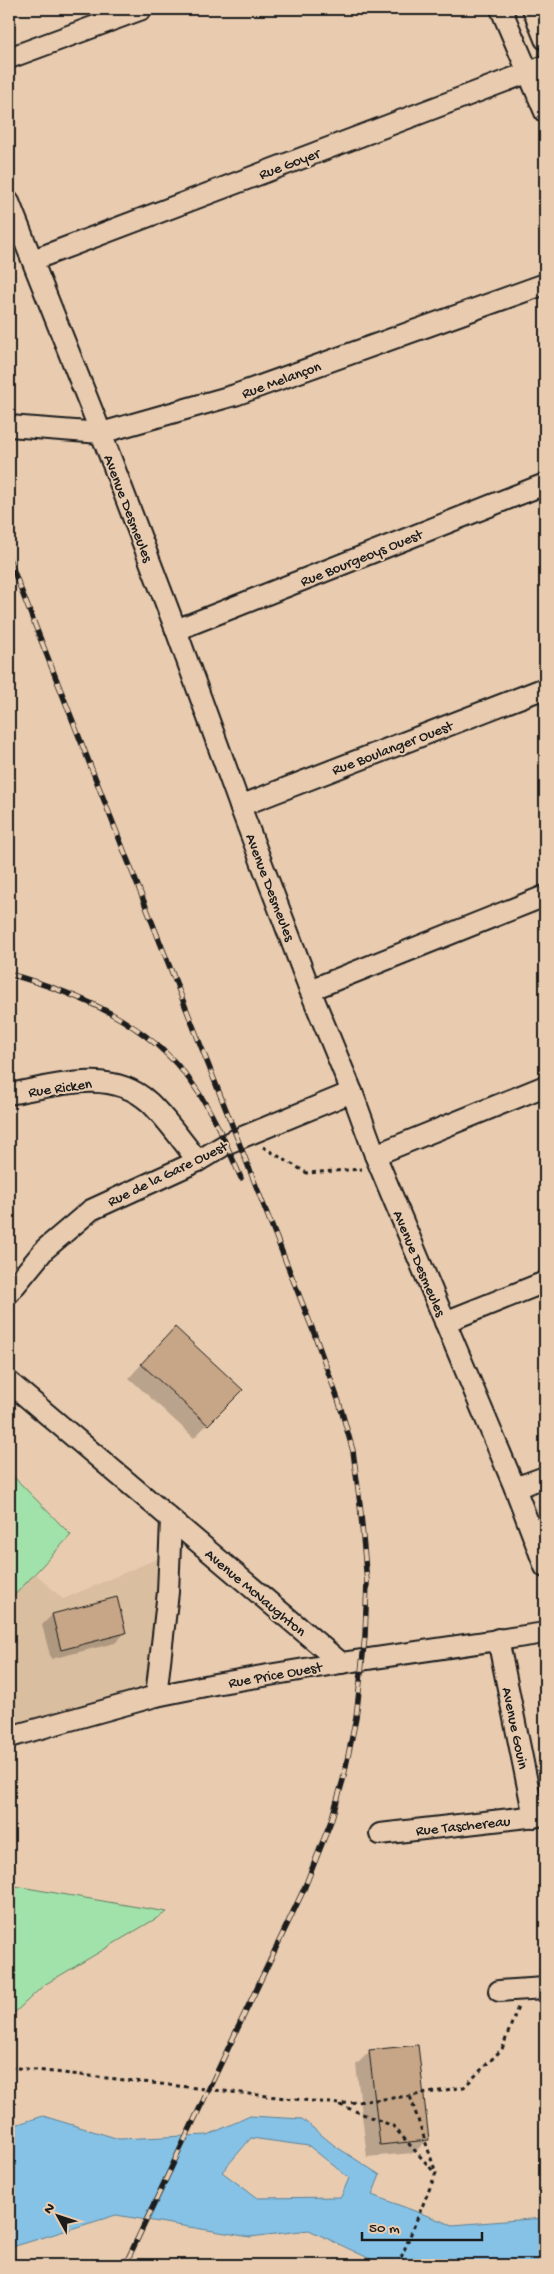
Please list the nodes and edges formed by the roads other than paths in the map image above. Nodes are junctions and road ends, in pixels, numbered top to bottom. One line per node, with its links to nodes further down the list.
1 (142, 9): 5 (street)
2 (501, 9): 6 (street)
3 (533, 9): 4 (street)
4 (545, 39)
5 (9, 58)
6 (536, 69): 7 (street); 9 (street, Rue Goyer)
7 (545, 112)
8 (9, 202): 9 (street, Avenue Desmeules)
9 (33, 260): 12 (street, Avenue Desmeules)
10 (545, 284): 12 (street, Rue Melançon)
11 (9, 426): 12 (street, Rue Melançon)
12 (101, 433): 14 (street, Avenue Desmeules)
13 (545, 484): 14 (street, Rue Bourgeoys Ouest)
14 (176, 630): 16 (street, Avenue Desmeules)
15 (545, 688): 16 (street, Rue Boulanger Ouest)
16 (240, 806): 18 (street, Avenue Desmeules)
17 (545, 896): 18 (street)
18 (310, 990): 20 (street, Avenue Desmeules)
19 (545, 1086): 23 (street)
20 (352, 1092): 22 (street, Rue de la Gare Ouest); 23 (street, Avenue Desmeules)
21 (9, 1094): 22 (street, Rue Ricken)
22 (198, 1161): 25 (street, Rue de la Gare Ouest)
23 (378, 1161): 26 (street, Avenue Desmeules)
24 (545, 1282): 26 (street)
25 (9, 1293)
26 (445, 1322): 29 (street, Avenue Desmeules)
27 (9, 1382): 30 (street, Avenue McNaughton)
28 (545, 1477): 29 (street)
29 (515, 1488): 31 (street, Avenue Desmeules)
30 (172, 1521): 34 (street, Avenue McNaughton); 35 (street)
31 (545, 1567)
32 (545, 1633): 33 (street, Rue Price Ouest)
33 (498, 1639): 34 (street, Rue Price Ouest); 37 (street, Avenue Gouin)
34 (341, 1663): 35 (street, Rue Price Ouest)
35 (156, 1696): 36 (street, Rue Price Ouest)
36 (9, 1737)
37 (540, 1816): 38 (street, Rue Taschereau)
38 (380, 1834)
39 (545, 1988): 40 (street)
40 (499, 1991)

